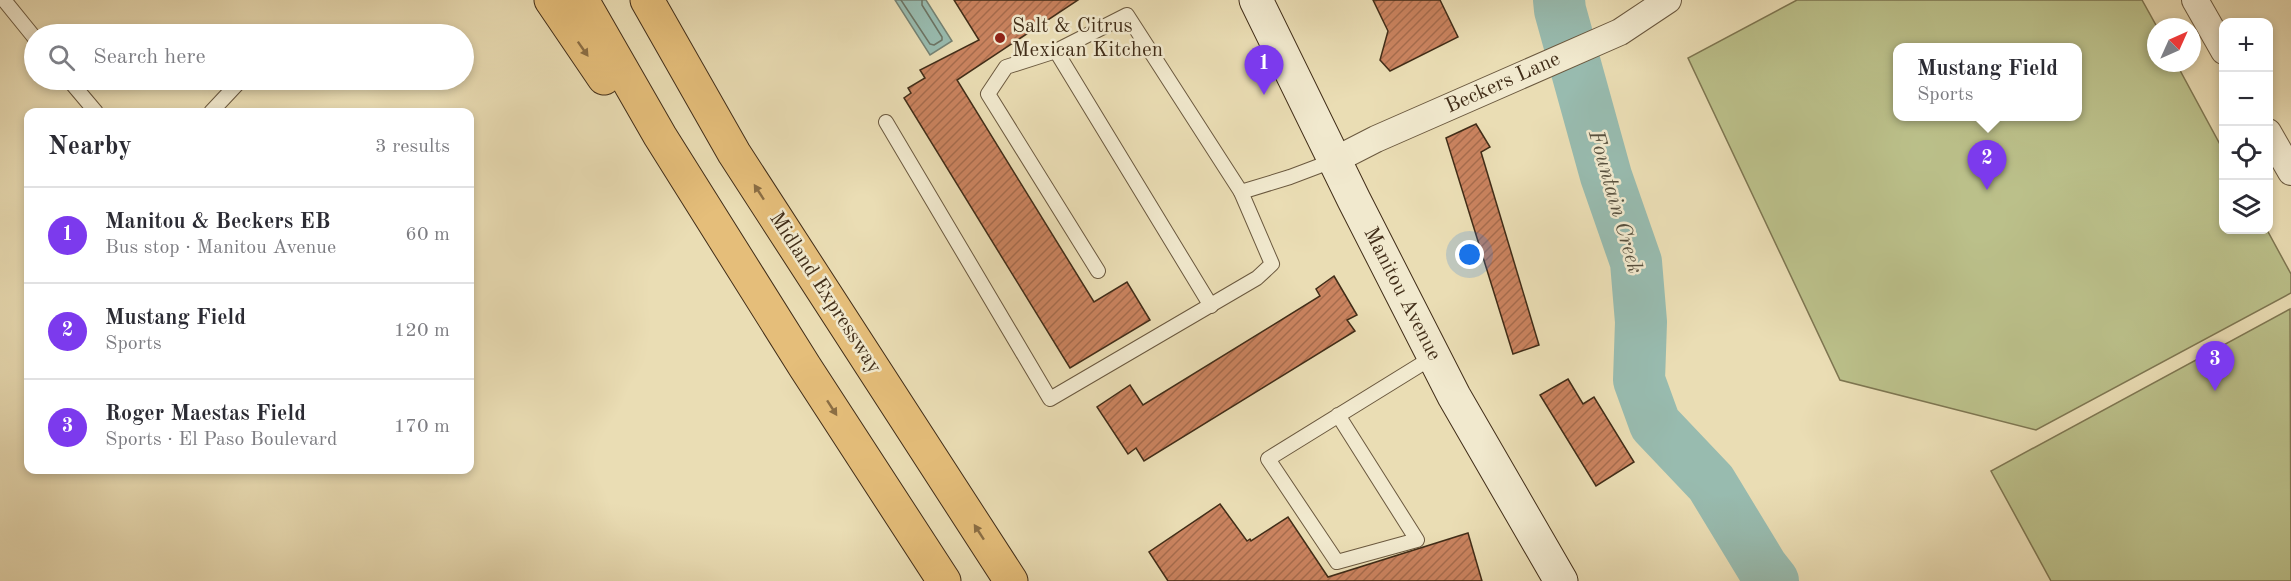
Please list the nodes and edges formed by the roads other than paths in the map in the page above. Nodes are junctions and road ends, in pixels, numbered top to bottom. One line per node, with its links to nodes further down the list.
1 (4, 0): 8 (lane)
2 (551, 0): 23 (highway, one-way to 23)
3 (582, 0): 23 (highway)
4 (647, 0): 26 (highway, Midland Expressway, one-way to 4)
5 (1256, 0): 17 (main road, Manitou Avenue)
6 (1668, 0): 17 (street, Beckers Lane)
7 (2195, 0): 9 (street)
8 (24, 25)
9 (2219, 44)
10 (1056, 51): 19 (lane); 20 (lane); 21 (lane)
11 (77, 90): 13 (lane)
12 (232, 90): 14 (lane)
13 (93, 108)
14 (215, 108)
15 (886, 122): 21 (lane)
16 (2273, 141): 18 (street)
17 (1335, 160): 19 (lane); 22 (main road, Manitou Avenue)
18 (2291, 172)
19 (1241, 192): 21 (lane)
20 (1098, 271)
21 (1211, 306)
22 (1433, 357): 24 (lane); 27 (main road, Manitou Avenue)
23 (805, 367): 25 (highway, one-way to 25)
24 (1338, 415): 24 (lane)
25 (944, 581)
26 (1011, 581)
27 (1561, 581)

